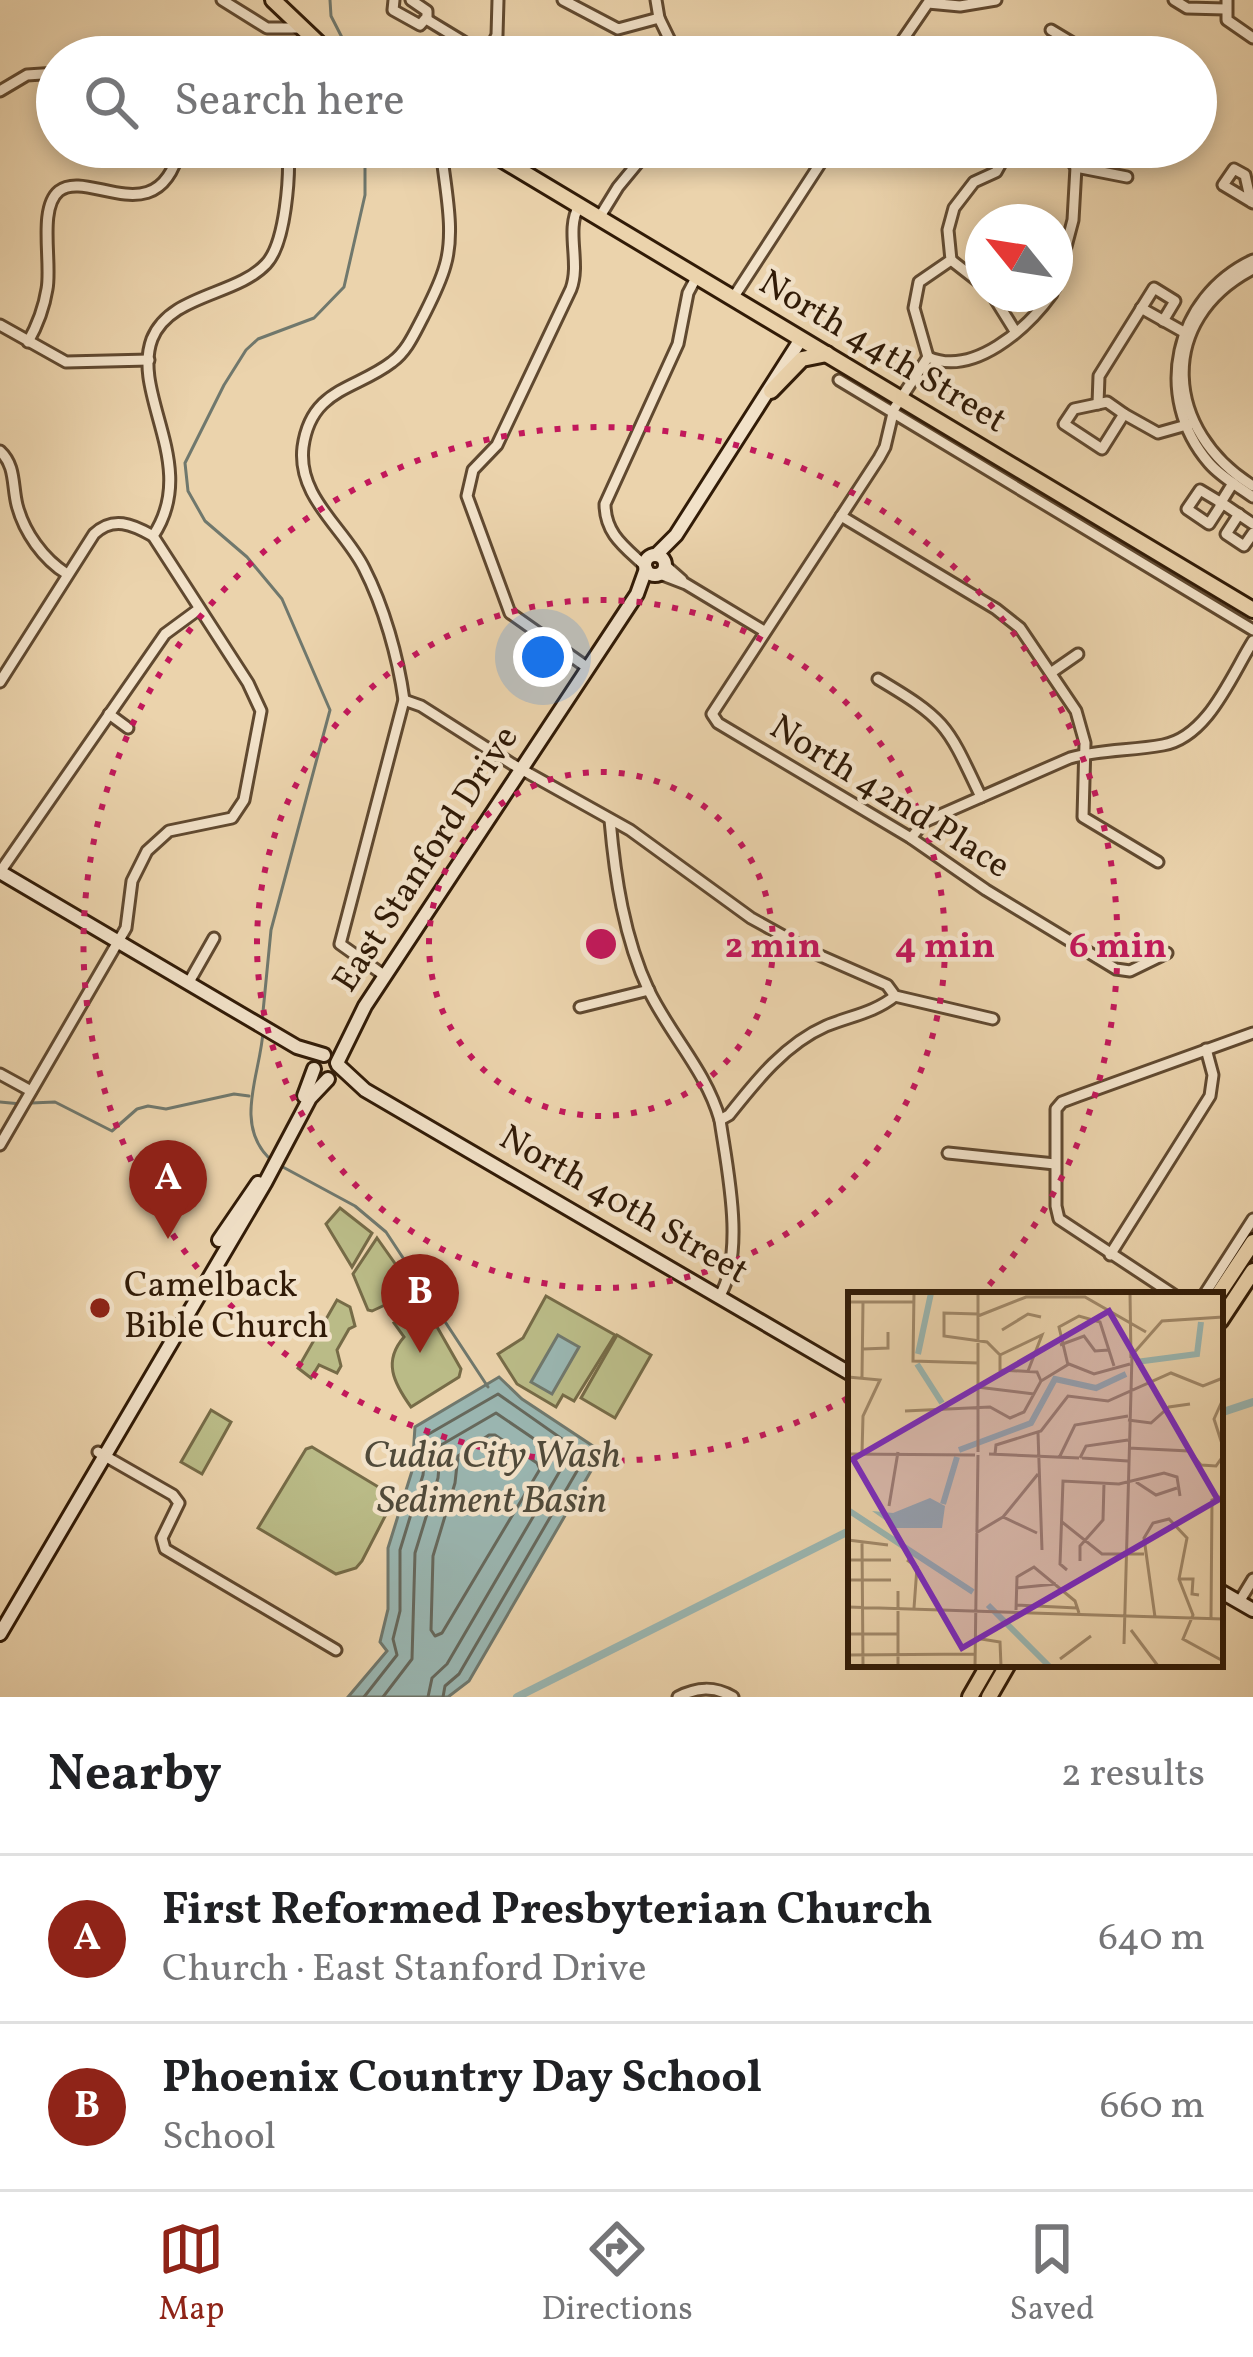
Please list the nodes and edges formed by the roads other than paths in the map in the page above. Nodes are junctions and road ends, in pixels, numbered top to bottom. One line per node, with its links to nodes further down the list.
1 (222, 0): 14 (street)
2 (273, 0): 14 (main road)
3 (394, 0): 13 (street)
4 (411, 0): 13 (street)
5 (498, 0): 18 (street)
6 (562, 0): 12 (street)
7 (656, 0): 12 (street)
8 (995, 0): 10 (street)
9 (1174, 0): 11 (street)
10 (926, 1): 20 (street)
11 (1226, 5): 22 (street)
12 (659, 18): 19 (street)
13 (426, 20): 17 (street)
14 (298, 28): 16 (main road)
15 (1052, 31): 21 (street)
16 (306, 36)
17 (452, 36)
18 (497, 36)
19 (668, 36)
20 (904, 36)
21 (1061, 36)
22 (1253, 38)
23 (36, 74): 24 (street)
24 (0, 91)
25 (171, 168): 51 (street)
26 (287, 168): 54 (street)
27 (442, 168): 83 (street)
28 (516, 168): 35 (main road, North 44th Street)
29 (634, 168): 36 (street)
30 (818, 168): 42 (street)
31 (998, 168): 38 (street)
32 (1076, 168): 37 (street)
33 (1081, 168): 34 (street)
34 (1127, 177)
35 (579, 206): 36 (main road, North 44th Street); 79 (street)
36 (599, 218): 41 (main road, North 44th Street)
37 (1073, 220)
38 (951, 260): 40 (street); 53 (street)
39 (1253, 265): 49 (street)
40 (965, 271)
41 (697, 276): 42 (main road, North 44th Street); 71 (street)
42 (734, 298): 50 (main road, North 44th Street)
43 (1141, 308): 46 (street); 46 (street); 58 (street)
44 (1003, 312): 48 (street)
45 (1033, 312): 48 (street)
46 (1162, 321): 49 (street)
47 (0, 325): 51 (street)
48 (1015, 331): 53 (street)
49 (1187, 334): 61 (street)
50 (801, 339): 52 (main road, North 44th Street); 56 (street, East Stanford Drive)
51 (28, 342): 54 (street)
52 (827, 354): 56 (main road); 57 (main road, North 44th Street)
53 (928, 357): 57 (street)
54 (149, 360): 70 (street)
55 (838, 380): 59 (street, North 44th Street)
56 (771, 391): 71 (street, East Stanford Drive)
57 (900, 398): 59 (street); 74 (main road, North 44th Street)
58 (1098, 404): 60 (street); 60 (street)
59 (893, 414): 67 (street); 75 (street, North 44th Street)
60 (1124, 414): 61 (street)
61 (1189, 425): 63 (street); 64 (street)
62 (0, 452): 72 (street)
63 (1233, 483): 65 (street); 66 (street)
64 (1253, 486)
65 (1253, 497)
66 (1239, 514): 68 (street); 69 (street)
67 (841, 516): 76 (street); 80 (street)
68 (1253, 524)
69 (1253, 533)
70 (153, 536): 72 (street); 73 (street)
71 (656, 566): 76 (street); 79 (street, East Stanford Drive)
72 (67, 574): 82 (street)
73 (199, 609): 84 (street); 94 (street)
74 (1253, 610)
75 (1253, 630)
76 (764, 631): 90 (street, North 42nd Place)
77 (1253, 641): 86 (street)
78 (1078, 654): 80 (street)
79 (588, 668): 87 (street, East Stanford Drive)
80 (1052, 672): 86 (street)
81 (878, 679): 88 (street)
82 (0, 682)
83 (404, 700): 87 (street); 96 (street)
84 (109, 714): 85 (street); 92 (street)
85 (128, 728)
86 (1084, 754): 88 (street); 91 (street)
87 (523, 768): 89 (street); 96 (street, East Stanford Drive)
88 (981, 797): 90 (street)
89 (610, 819): 98 (street); 99 (street)
90 (911, 838): 95 (street, North 42nd Place)
91 (1158, 862)
92 (0, 872): 94 (street, North 40th Street)
93 (214, 938): 97 (street)
94 (118, 940): 97 (street, North 40th Street); 106 (street)
95 (1167, 953)
96 (385, 976): 104 (street, East Stanford Drive)
97 (189, 982): 104 (street, North 40th Street)
98 (649, 990): 100 (street); 107 (street)
99 (895, 996): 101 (street); 107 (street)
100 (580, 1006)
101 (993, 1019)
102 (1253, 1033): 103 (street)
103 (1206, 1049): 110 (street); 113 (street)
104 (327, 1067): 118 (street, North 40th Street); 121 (street, East Stanford Drive)
105 (0, 1073): 106 (street)
106 (31, 1091): 108 (street)
107 (720, 1120): 118 (street)
108 (0, 1145)
109 (948, 1153): 110 (street)
110 (1055, 1164): 113 (street)
111 (1253, 1219): 116 (street)
112 (1253, 1241): 117 (main road)
113 (1110, 1255): 115 (street)
114 (1253, 1270): 119 (main road)
115 (1169, 1292)
116 (1206, 1292)
117 (1220, 1292)
118 (719, 1297): 120 (street, North 40th Street)
119 (1223, 1316)
120 (848, 1372)
121 (101, 1454): 126 (street, East Stanford Drive); 127 (street)
122 (1253, 1580): 124 (street)
123 (1223, 1593): 124 (street)
124 (1239, 1602): 125 (street)
125 (1253, 1610)
126 (0, 1634)
127 (336, 1651)
128 (1005, 1667): 129 (main road)
129 (982, 1693)
130 (678, 1697): 131 (street)
131 (733, 1697)

